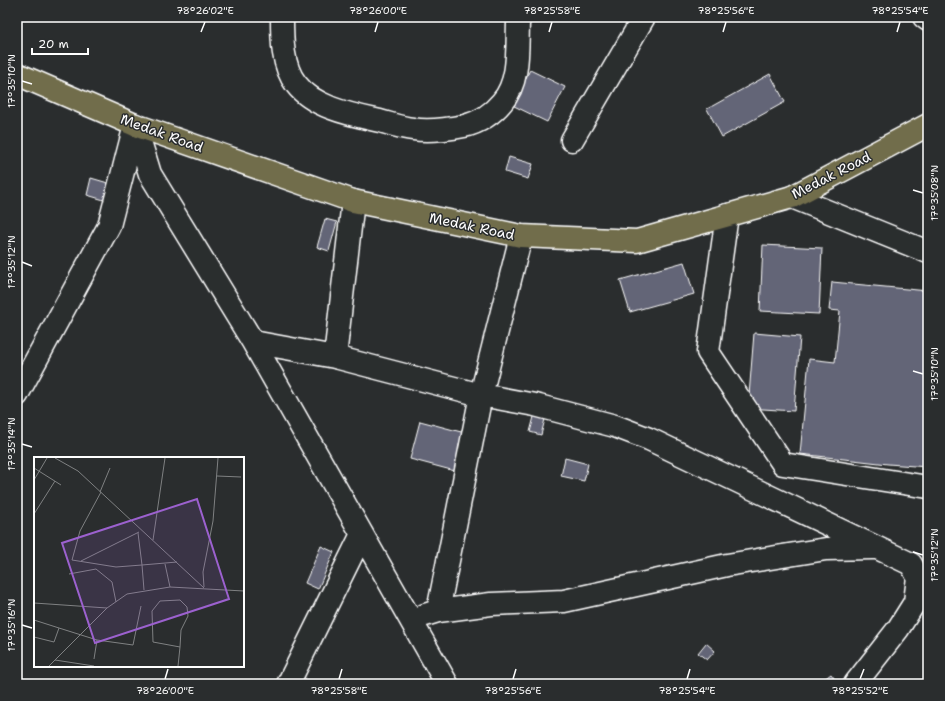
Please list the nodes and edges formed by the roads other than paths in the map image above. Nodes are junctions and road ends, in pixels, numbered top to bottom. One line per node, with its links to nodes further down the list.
1 (282, 17): 2 (street)
2 (520, 17)
3 (644, 17): 9 (street)
4 (924, 17): 5 (street)
5 (928, 20)
6 (17, 74): 7 (main road, Medak Road)
7 (136, 124): 11 (main road, Medak Road); 15 (street); 17 (street)
8 (928, 125): 10 (main road, Medak Road)
9 (572, 140)
10 (792, 197): 12 (main road, Medak Road); 14 (street)
11 (353, 200): 13 (main road, Medak Road); 16 (street)
12 (727, 215): 13 (main road, Medak Road); 19 (street)
13 (521, 236): 18 (street)
14 (928, 252)
15 (253, 342): 16 (street); 20 (street)
16 (335, 357): 18 (street)
17 (17, 395)
18 (481, 396): 21 (street); 22 (street)
19 (928, 487)
20 (362, 534): 23 (street); 24 (street)
21 (878, 548): 22 (street); 26 (street)
22 (438, 611): 23 (street)
23 (410, 619): 25 (street)
24 (288, 684)
25 (447, 684)
26 (855, 684)

